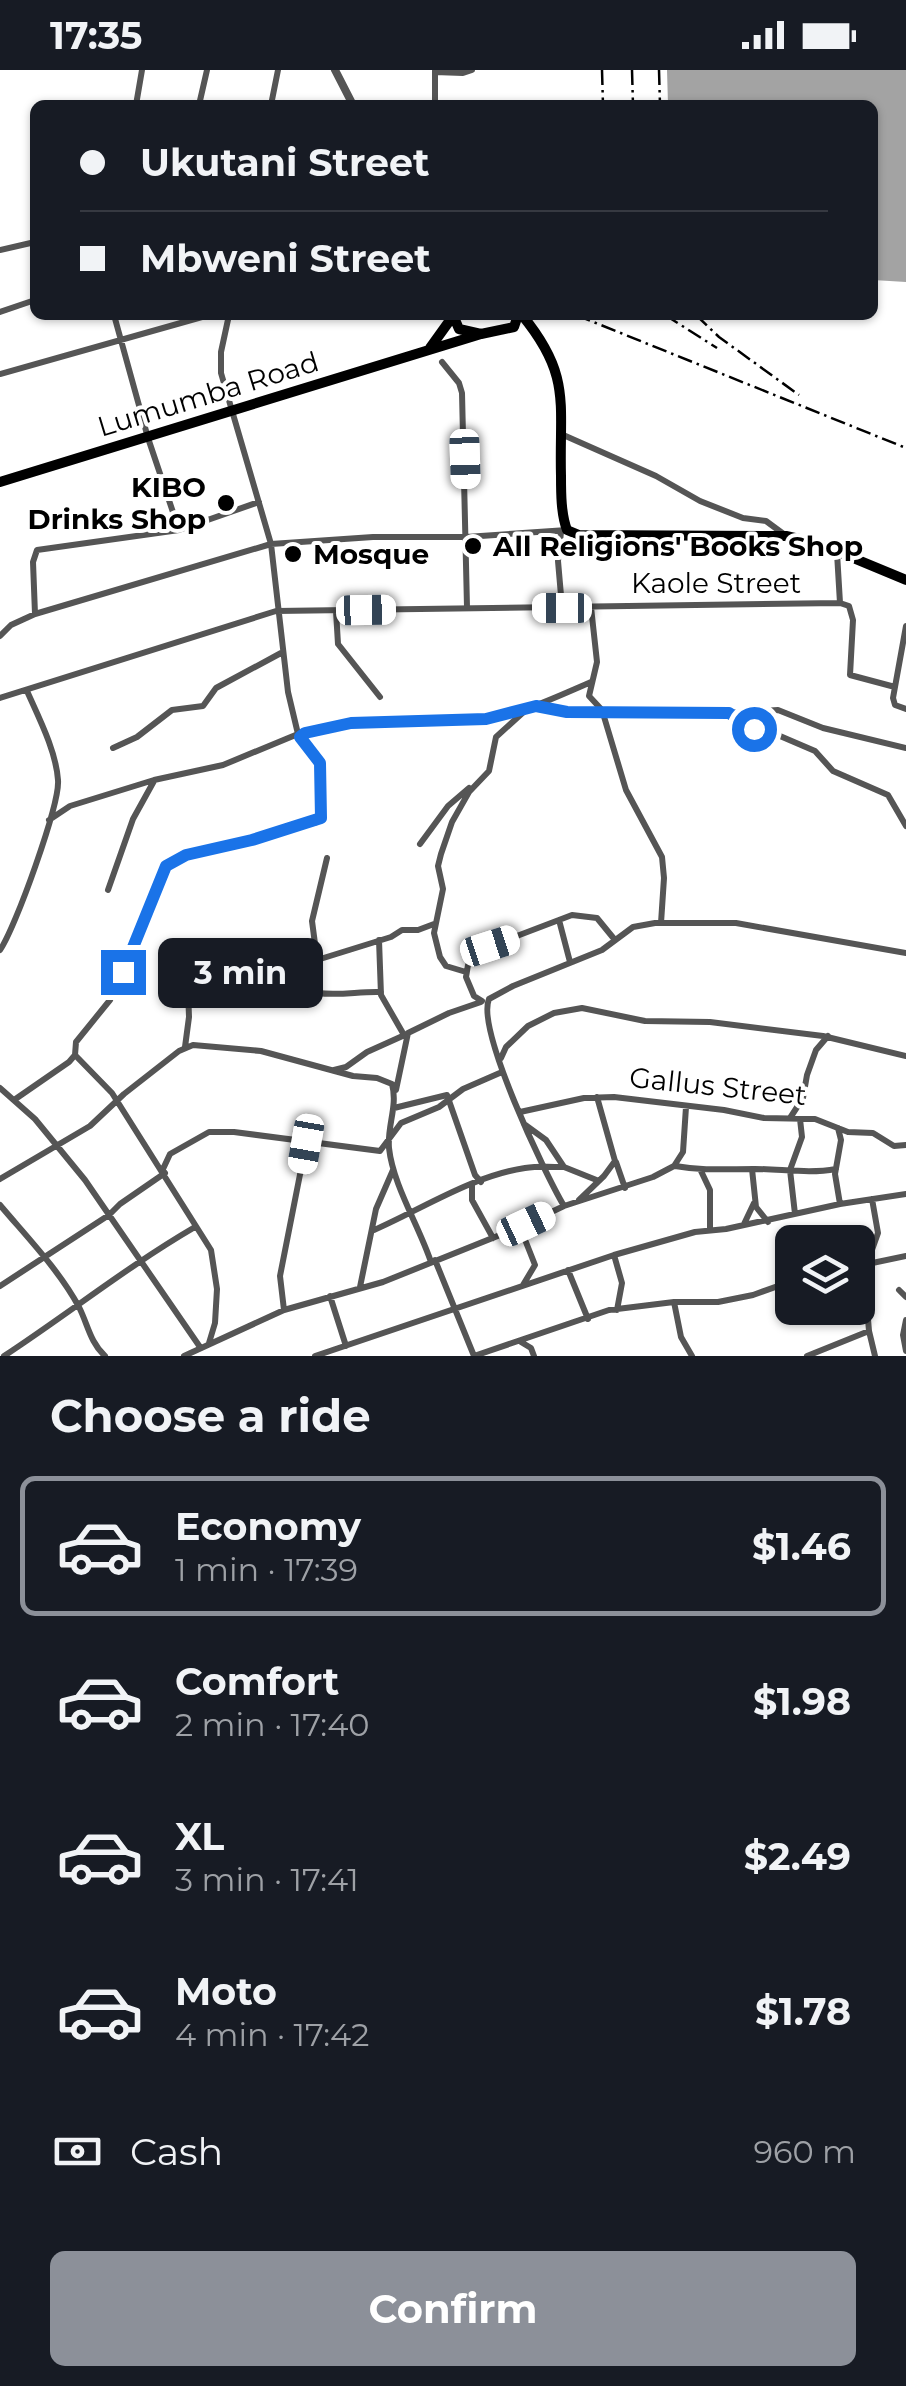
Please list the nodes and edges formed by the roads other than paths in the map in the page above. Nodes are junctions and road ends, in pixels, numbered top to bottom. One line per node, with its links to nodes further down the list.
1 (142, 70): 7 (street)
2 (208, 70): 8 (street)
3 (278, 70): 9 (street)
4 (335, 70): 10 (street)
5 (472, 70): 6 (street)
6 (435, 71): 11 (street)
7 (137, 100)
8 (200, 100)
9 (272, 100)
10 (350, 100)
11 (435, 100)
12 (30, 243): 13 (street)
13 (0, 250)
14 (30, 302): 15 (street)
15 (0, 312)
16 (116, 320): 25 (street)
17 (190, 320): 25 (street)
18 (228, 320): 30 (street)
19 (449, 320): 27 (main road)
20 (455, 320): 24 (main road)
21 (520, 320): 23 (main road)
22 (526, 320): 26 (main road)
23 (509, 330): 24 (main road, Lumumba Road); 26 (main road)
24 (481, 334): 27 (main road, Lumumba Road)
25 (122, 339): 29 (street); 32 (street)
26 (543, 344): 31 (main road)
27 (429, 349): 30 (main road, Lumumba Road)
28 (442, 362): 38 (street)
29 (0, 374)
30 (232, 412): 32 (main road, Lumumba Road); 34 (street)
31 (560, 433): 36 (main road); 37 (street)
32 (148, 438): 33 (main road, Lumumba Road); 35 (street)
33 (0, 482)
34 (259, 502): 35 (street); 39 (street)
35 (180, 530): 48 (street)
36 (564, 531): 37 (main road); 38 (street); 45 (street)
37 (786, 536): 40 (main road)
38 (466, 538): 39 (street); 43 (street)
39 (271, 544): 46 (street); 48 (street)
40 (837, 552): 41 (main road); 42 (street)
41 (906, 580)
42 (840, 603): 44 (street, Kaole Street); 53 (street, Kaole Street)
43 (467, 607): 45 (street, Kaole Street); 47 (street, Kaole Street)
44 (591, 607): 45 (street, Kaole Street); 52 (street)
45 (562, 608)
46 (276, 611): 47 (street, Kaole Street); 51 (street); 54 (street, Kaole Street)
47 (336, 611): 55 (street)
48 (35, 614): 50 (street)
49 (906, 626): 53 (street)
50 (0, 636)
51 (281, 653): 61 (street); 62 (street)
52 (591, 682): 57 (street); 59 (street)
53 (895, 687): 58 (street)
54 (27, 691): 56 (street, Kaole Street); 68 (street)
55 (380, 697)
56 (0, 698)
57 (532, 707): 59 (street); 61 (street); 65 (street)
58 (906, 709)
59 (602, 710): 60 (street); 75 (street)
60 (729, 713): 63 (street); 66 (street)
61 (299, 736): 64 (street); 89 (street)
62 (112, 748)
63 (906, 748)
64 (154, 780): 68 (street); 72 (street)
65 (474, 785): 70 (street); 74 (street)
66 (894, 801): 67 (street); 69 (street)
67 (906, 802)
68 (48, 821): 78 (street)
69 (906, 826)
70 (420, 844)
71 (326, 858): 80 (street)
72 (108, 890)
73 (559, 920): 77 (street); 81 (street); 82 (street)
74 (435, 923): 76 (street); 82 (street)
75 (661, 923): 77 (street); 79 (street)
76 (378, 940): 80 (street); 84 (street)
77 (616, 940): 81 (street)
78 (0, 950)
79 (906, 954)
80 (317, 960): 83 (street)
81 (570, 962): 85 (street)
82 (466, 972): 85 (street)
83 (240, 974): 84 (street); 88 (street)
84 (381, 992): 86 (street)
85 (486, 1000): 86 (street); 91 (street)
86 (406, 1034): 92 (street); 95 (street)
87 (828, 1036): 90 (street); 91 (street); 103 (street)
88 (185, 1047): 92 (street); 99 (street)
89 (74, 1055): 98 (street); 99 (street)
90 (906, 1056)
91 (501, 1060): 93 (street)
92 (334, 1070): 95 (street)
93 (502, 1072): 97 (street); 102 (street)
94 (0, 1088): 98 (street)
95 (394, 1096): 101 (street)
96 (597, 1096): 100 (street, Gallus Street); 102 (street, Gallus Street); 113 (street)
97 (450, 1098): 101 (street); 110 (street); 124 (street)
98 (14, 1100): 112 (street)
99 (118, 1102): 112 (street); 121 (street)
100 (686, 1107): 103 (street, Gallus Street); 114 (street)
101 (394, 1108): 110 (street)
102 (520, 1112): 106 (street)
103 (790, 1118): 104 (street, Gallus Street)
104 (800, 1119): 105 (street, Gallus Street); 108 (street)
105 (818, 1120): 107 (street, Gallus Street); 108 (street)
106 (524, 1124): 115 (street); 116 (street)
107 (838, 1128): 111 (street, Gallus Street); 118 (street)
108 (802, 1137): 120 (street)
109 (306, 1144): 110 (street); 121 (street); 162 (street)
110 (388, 1144): 119 (street)
111 (906, 1145)
112 (59, 1146): 123 (street); 137 (street)
113 (615, 1161): 125 (street); 127 (street)
114 (674, 1166): 122 (street); 127 (street)
115 (564, 1167): 116 (street); 125 (street)
116 (542, 1168): 124 (street); 134 (street)
117 (752, 1169): 120 (street); 122 (street); 130 (street)
118 (836, 1169): 120 (street); 132 (street)
119 (393, 1170): 135 (street); 142 (street)
120 (790, 1170): 136 (street)
121 (164, 1171): 137 (street); 140 (street)
122 (702, 1171): 143 (street)
123 (0, 1179)
124 (478, 1179): 126 (street)
125 (599, 1180): 131 (street)
126 (472, 1185): 135 (street); 145 (street)
127 (626, 1188): 131 (street)
128 (906, 1194): 129 (street)
129 (872, 1199): 132 (street); 144 (street)
130 (755, 1202): 138 (street); 139 (street)
131 (574, 1204): 134 (street)
132 (840, 1204): 136 (street)
133 (0, 1205): 147 (street)
134 (564, 1206): 141 (street)
135 (411, 1210): 142 (street); 150 (street)
136 (794, 1214): 138 (street)
137 (109, 1215): 147 (street); 149 (street)
138 (768, 1222): 139 (street)
139 (744, 1224): 143 (street)
140 (195, 1227): 149 (street); 170 (street)
141 (520, 1227): 145 (street); 154 (street)
142 (374, 1230): 156 (street)
143 (710, 1230): 146 (street)
144 (875, 1235)
145 (493, 1238): 150 (street)
146 (614, 1255): 152 (street); 164 (street)
147 (44, 1256): 153 (street); 161 (street)
148 (906, 1256): 151 (street)
149 (139, 1260): 161 (street); 172 (street)
150 (433, 1261): 156 (street); 163 (street)
151 (875, 1262)
152 (568, 1270): 154 (street); 165 (street)
153 (0, 1286)
154 (522, 1286): 163 (street)
155 (775, 1287): 160 (street)
156 (360, 1288): 158 (street)
157 (900, 1290): 159 (street)
158 (330, 1296): 162 (street); 171 (street)
159 (906, 1296)
160 (674, 1302): 164 (street); 180 (street)
161 (79, 1307): 174 (street); 175 (street)
162 (284, 1310): 170 (street)
163 (453, 1310): 171 (street); 178 (street)
164 (617, 1310): 165 (street)
165 (588, 1319): 169 (street)
166 (906, 1320): 173 (street)
167 (868, 1325): 168 (street)
168 (869, 1331): 181 (street); 182 (street)
169 (520, 1342): 178 (street); 179 (street)
170 (209, 1343): 172 (street)
171 (346, 1346): 177 (street)
172 (200, 1348): 176 (street)
173 (906, 1352)
174 (4, 1356)
175 (105, 1356)
176 (184, 1356)
177 (314, 1356)
178 (474, 1356)
179 (534, 1356)
180 (692, 1356)
181 (807, 1356)
182 (875, 1356)

